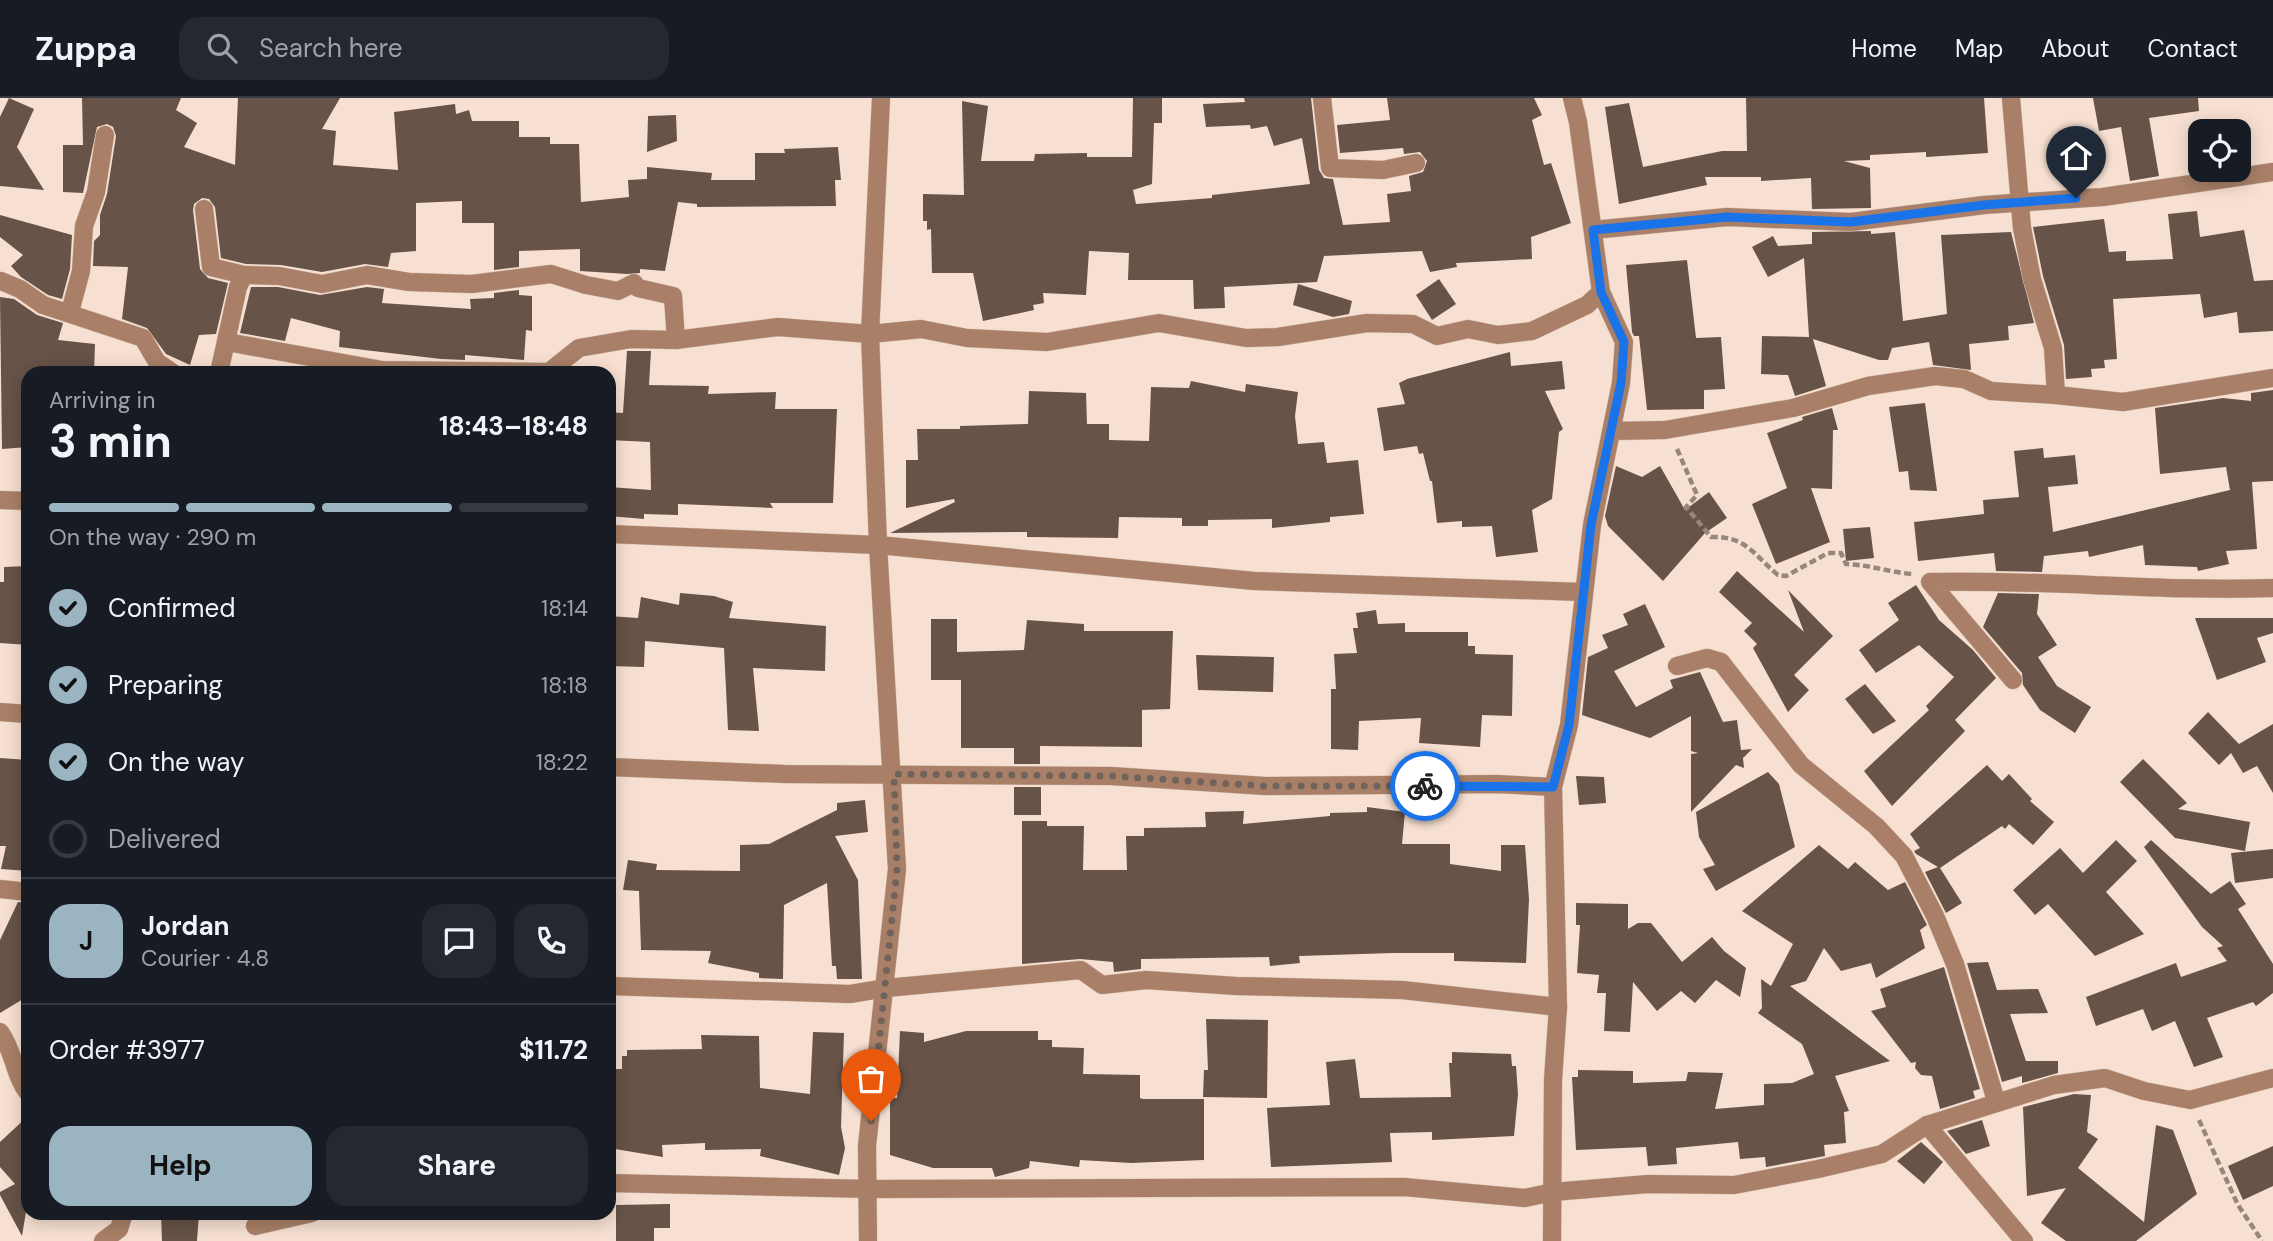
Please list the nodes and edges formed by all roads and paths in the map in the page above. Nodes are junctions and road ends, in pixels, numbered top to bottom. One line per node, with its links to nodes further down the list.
1 (881, 98): 15 (street)
2 (1322, 98): 6 (street)
3 (1572, 98): 10 (street)
4 (2011, 98): 8 (street)
5 (105, 135): 14 (street)
6 (1416, 163)
7 (2273, 172): 8 (street)
8 (2021, 201): 10 (street); 23 (street)
9 (204, 209): 11 (street)
10 (1593, 230): 13 (street)
11 (244, 275): 16 (street); 17 (street)
12 (1, 282): 14 (street)
13 (1601, 292): 15 (street); 25 (street)
14 (70, 312): 18 (street)
15 (870, 334): 16 (street); 29 (street)
16 (676, 340): 21 (street)
17 (227, 342): 19 (street); 20 (street)
18 (163, 366)
19 (221, 366)
20 (360, 366)
21 (556, 366)
22 (2273, 377): 23 (street)
23 (2056, 395): 24 (street)
24 (1665, 430): 25 (street); 30 (path)
25 (1612, 431): 32 (street)
26 (0, 500): 27 (street)
27 (21, 501)
28 (616, 534): 29 (street)
29 (878, 545): 32 (street); 38 (street)
30 (1930, 582): 31 (street); 34 (street)
31 (2273, 587)
32 (1582, 592): 39 (street)
33 (1677, 666): 49 (street)
34 (2013, 680)
35 (0, 712): 36 (street)
36 (21, 714)
37 (616, 767): 38 (street)
38 (894, 774): 39 (street); 43 (street)
39 (1553, 787): 44 (street)
40 (0, 889): 41 (street)
41 (21, 891)
42 (616, 986): 43 (street)
43 (886, 988): 44 (street); 52 (street)
44 (1558, 1007): 53 (street)
45 (0, 1032): 47 (street)
46 (2273, 1078): 48 (street)
47 (21, 1083)
48 (2190, 1100): 49 (street); 61 (path)
49 (1996, 1101): 50 (street)
50 (1927, 1125): 53 (street); 60 (street)
51 (616, 1183): 52 (street)
52 (870, 1189): 53 (street); 58 (street)
53 (1553, 1192): 59 (street)
54 (122, 1220): 57 (street)
55 (281, 1220): 56 (street)
56 (255, 1226)
57 (103, 1241)
58 (868, 1241)
59 (1552, 1241)
60 (2024, 1241)
61 (2262, 1241)

